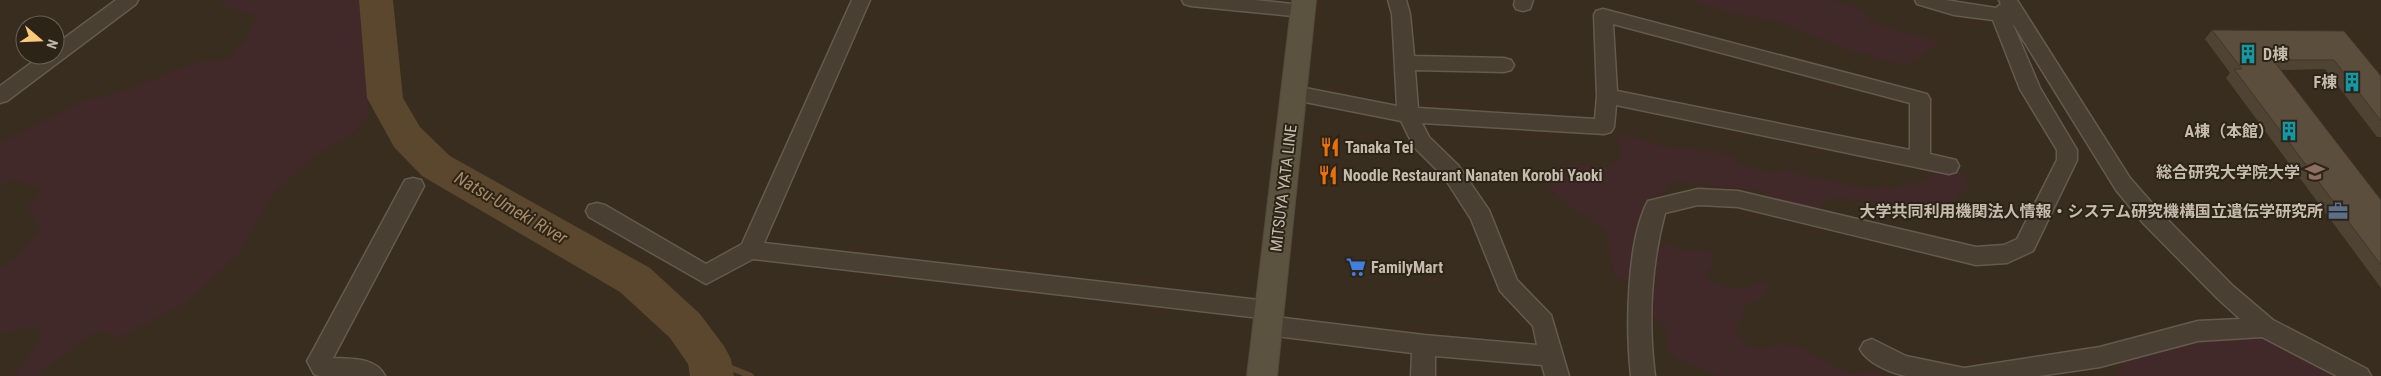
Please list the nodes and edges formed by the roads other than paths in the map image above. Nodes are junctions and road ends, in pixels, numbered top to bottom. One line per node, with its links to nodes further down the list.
1 (129, 0): 12 (street)
2 (861, 0): 19 (street)
3 (1191, 0): 6 (street)
4 (1397, 0): 9 (street)
5 (1924, 0): 7 (street)
6 (1303, 5): 11 (main road, MITSUYA YATA LINE)
7 (2006, 7): 21 (street); 28 (street)
8 (1604, 8): 13 (street); 15 (street)
9 (1403, 63): 10 (street); 14 (street)
10 (1504, 65)
11 (1295, 93): 14 (street); 20 (main road, MITSUYA YATA LINE)
12 (0, 96)
13 (1607, 96): 14 (street); 15 (street)
14 (1408, 115): 24 (street)
15 (1920, 158): 16 (street)
16 (1949, 166)
17 (413, 186): 25 (street)
18 (597, 210): 19 (street)
19 (750, 250): 20 (street)
20 (1268, 317): 22 (street); 26 (main road, MITSUYA YATA LINE)
21 (2265, 327): 30 (street); 31 (street)
22 (1424, 345): 24 (street); 27 (street)
23 (1872, 349): 29 (street)
24 (1554, 366)
25 (373, 376)
26 (1262, 376)
27 (1423, 376)
28 (1643, 376)
29 (1957, 376)
30 (1971, 376)
31 (2359, 376)

